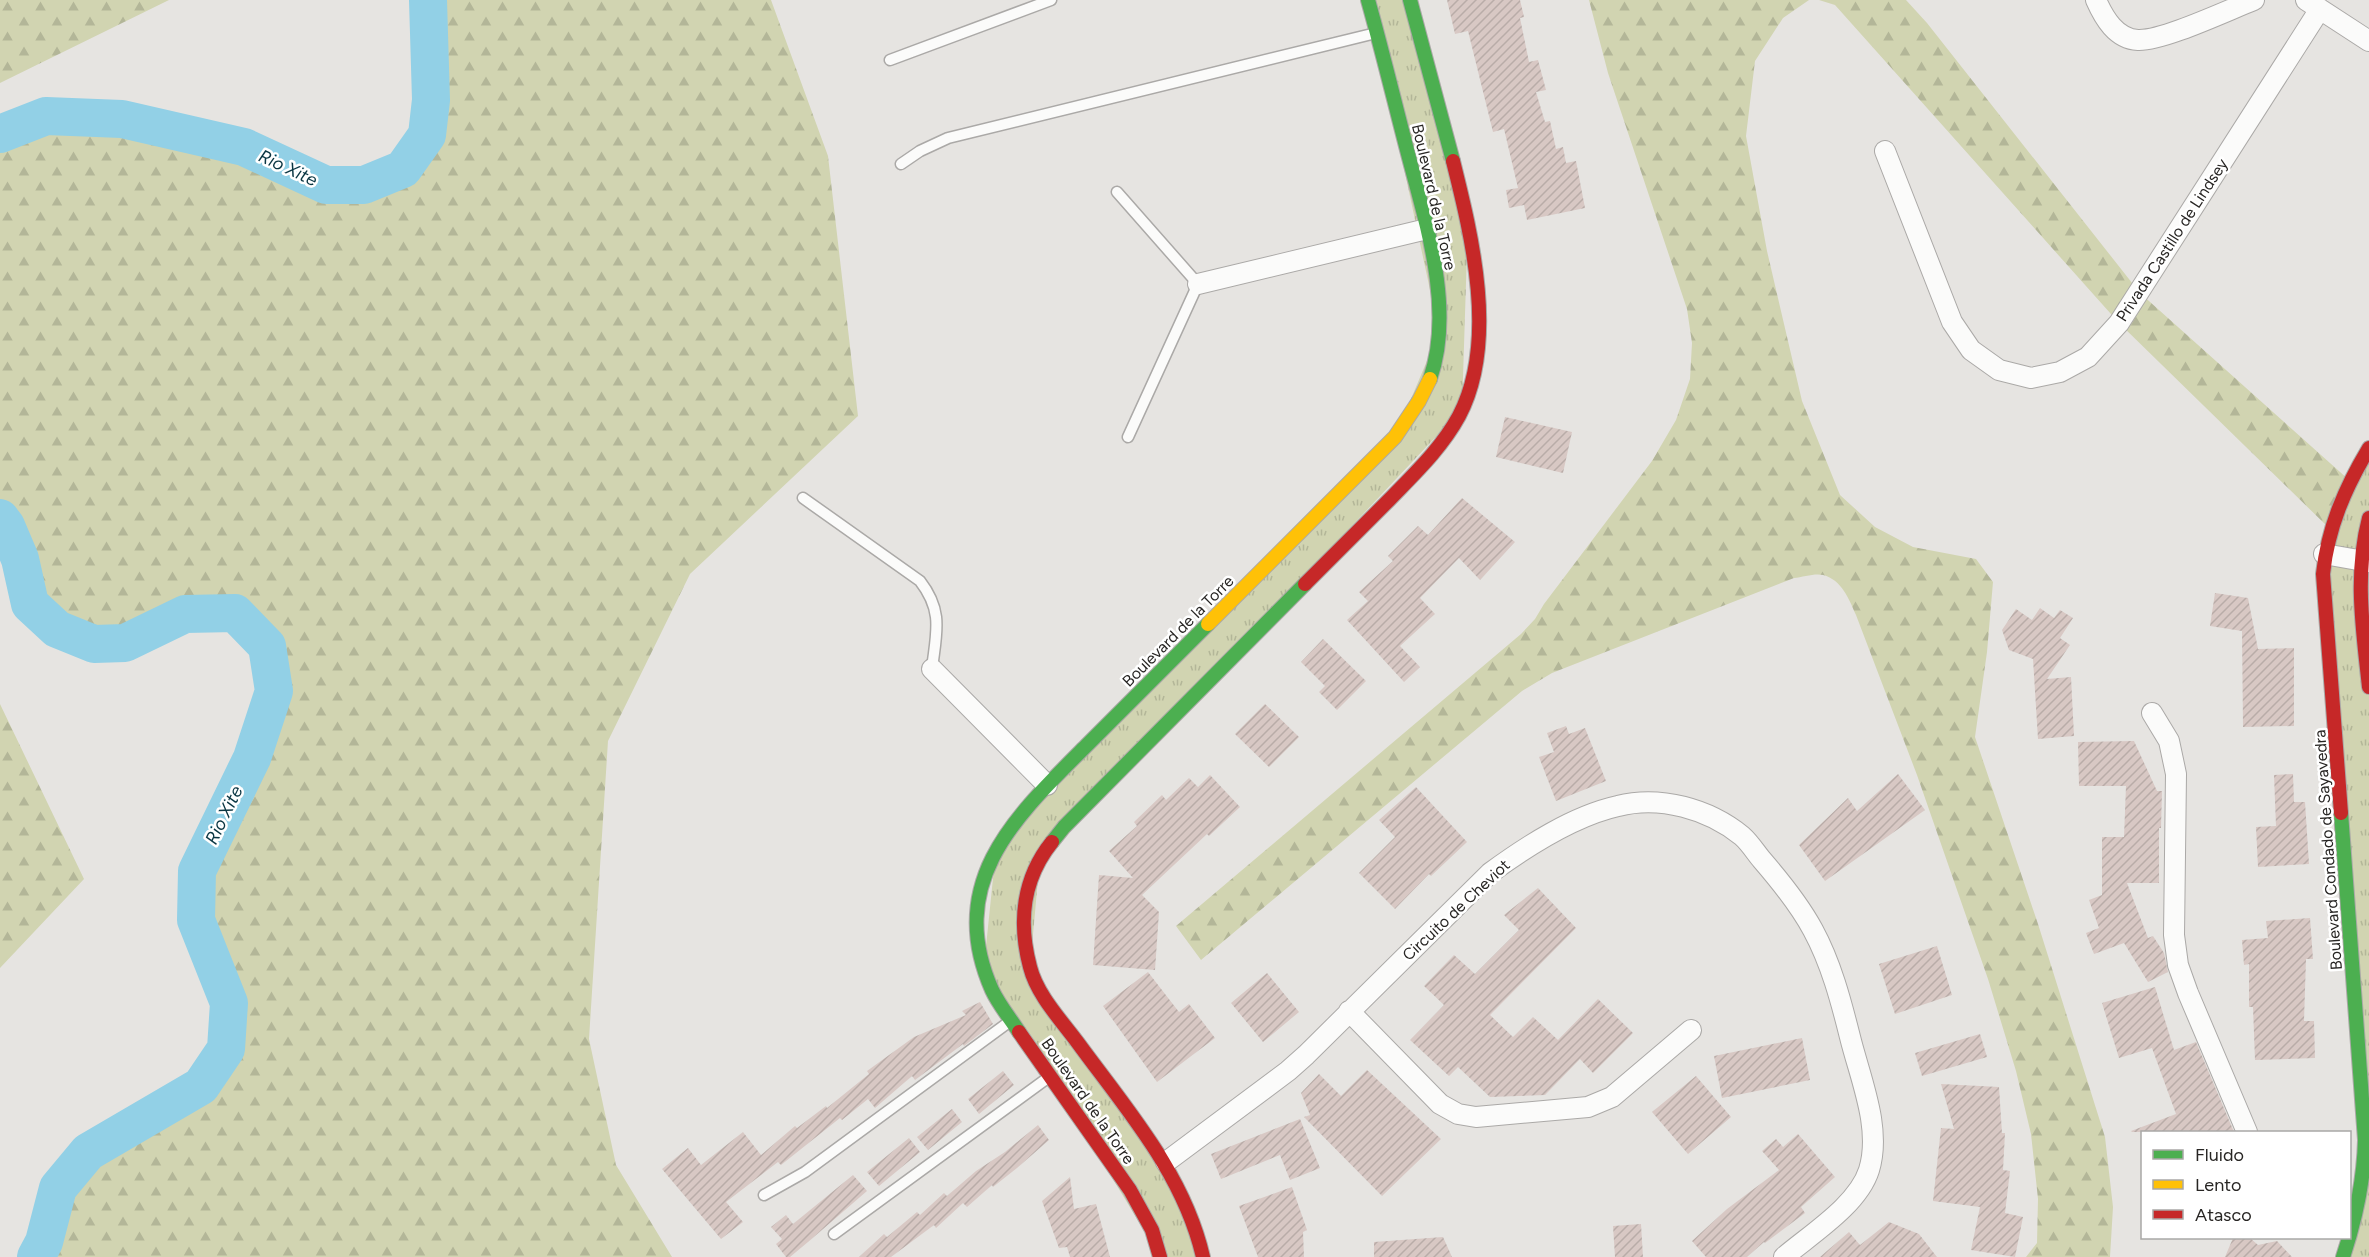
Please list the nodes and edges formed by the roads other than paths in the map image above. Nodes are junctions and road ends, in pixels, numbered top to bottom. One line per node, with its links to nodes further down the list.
1 (1051, 0): 9 (lane)
2 (1368, 0): 7 (street, Boulevard de la Torre)
3 (1410, 0): 30 (street, Boulevard de la Torre)
4 (2096, 0): 5 (street)
5 (2254, 0)
6 (2313, 4): 8 (street, Privada Castillo de Lindsey); 10 (street, Privada Castillo de Lindsey)
7 (1377, 33): 11 (lane); 13 (street, Boulevard de la Torre)
8 (2369, 41)
9 (890, 60)
10 (1885, 152)
11 (901, 164)
12 (1117, 192): 14 (lane)
13 (1427, 229): 14 (street); 24 (street, Boulevard de la Torre)
14 (1198, 285): 15 (lane)
15 (1128, 437)
16 (2369, 448): 19 (street, Boulevard Condado de Sayavedra)
17 (803, 498): 21 (lane)
18 (2369, 518): 20 (street)
19 (2324, 554): 20 (street); 32 (street, Boulevard Condado de Sayavedra)
20 (2364, 561): 22 (street)
21 (932, 669): 24 (street)
22 (2369, 687)
23 (2152, 713): 29 (street)
24 (1047, 786): 26 (street, Boulevard de la Torre)
25 (1350, 1011): 27 (street); 30 (street, Circuito de Cheviot); 37 (street, Circuito de Cheviot)
26 (1012, 1019): 28 (street, Boulevard de la Torre); 31 (lane)
27 (1691, 1029)
28 (1049, 1077): 33 (lane); 35 (street, Boulevard de la Torre)
29 (2247, 1131)
30 (1166, 1162): 36 (street, Boulevard de la Torre)
31 (764, 1195)
32 (2351, 1233)
33 (834, 1234)
34 (2349, 1239): 38 (street, Boulevard Condado de Sayavedra)
35 (1160, 1257)
36 (1203, 1257)
37 (1784, 1257)
38 (2343, 1257)

